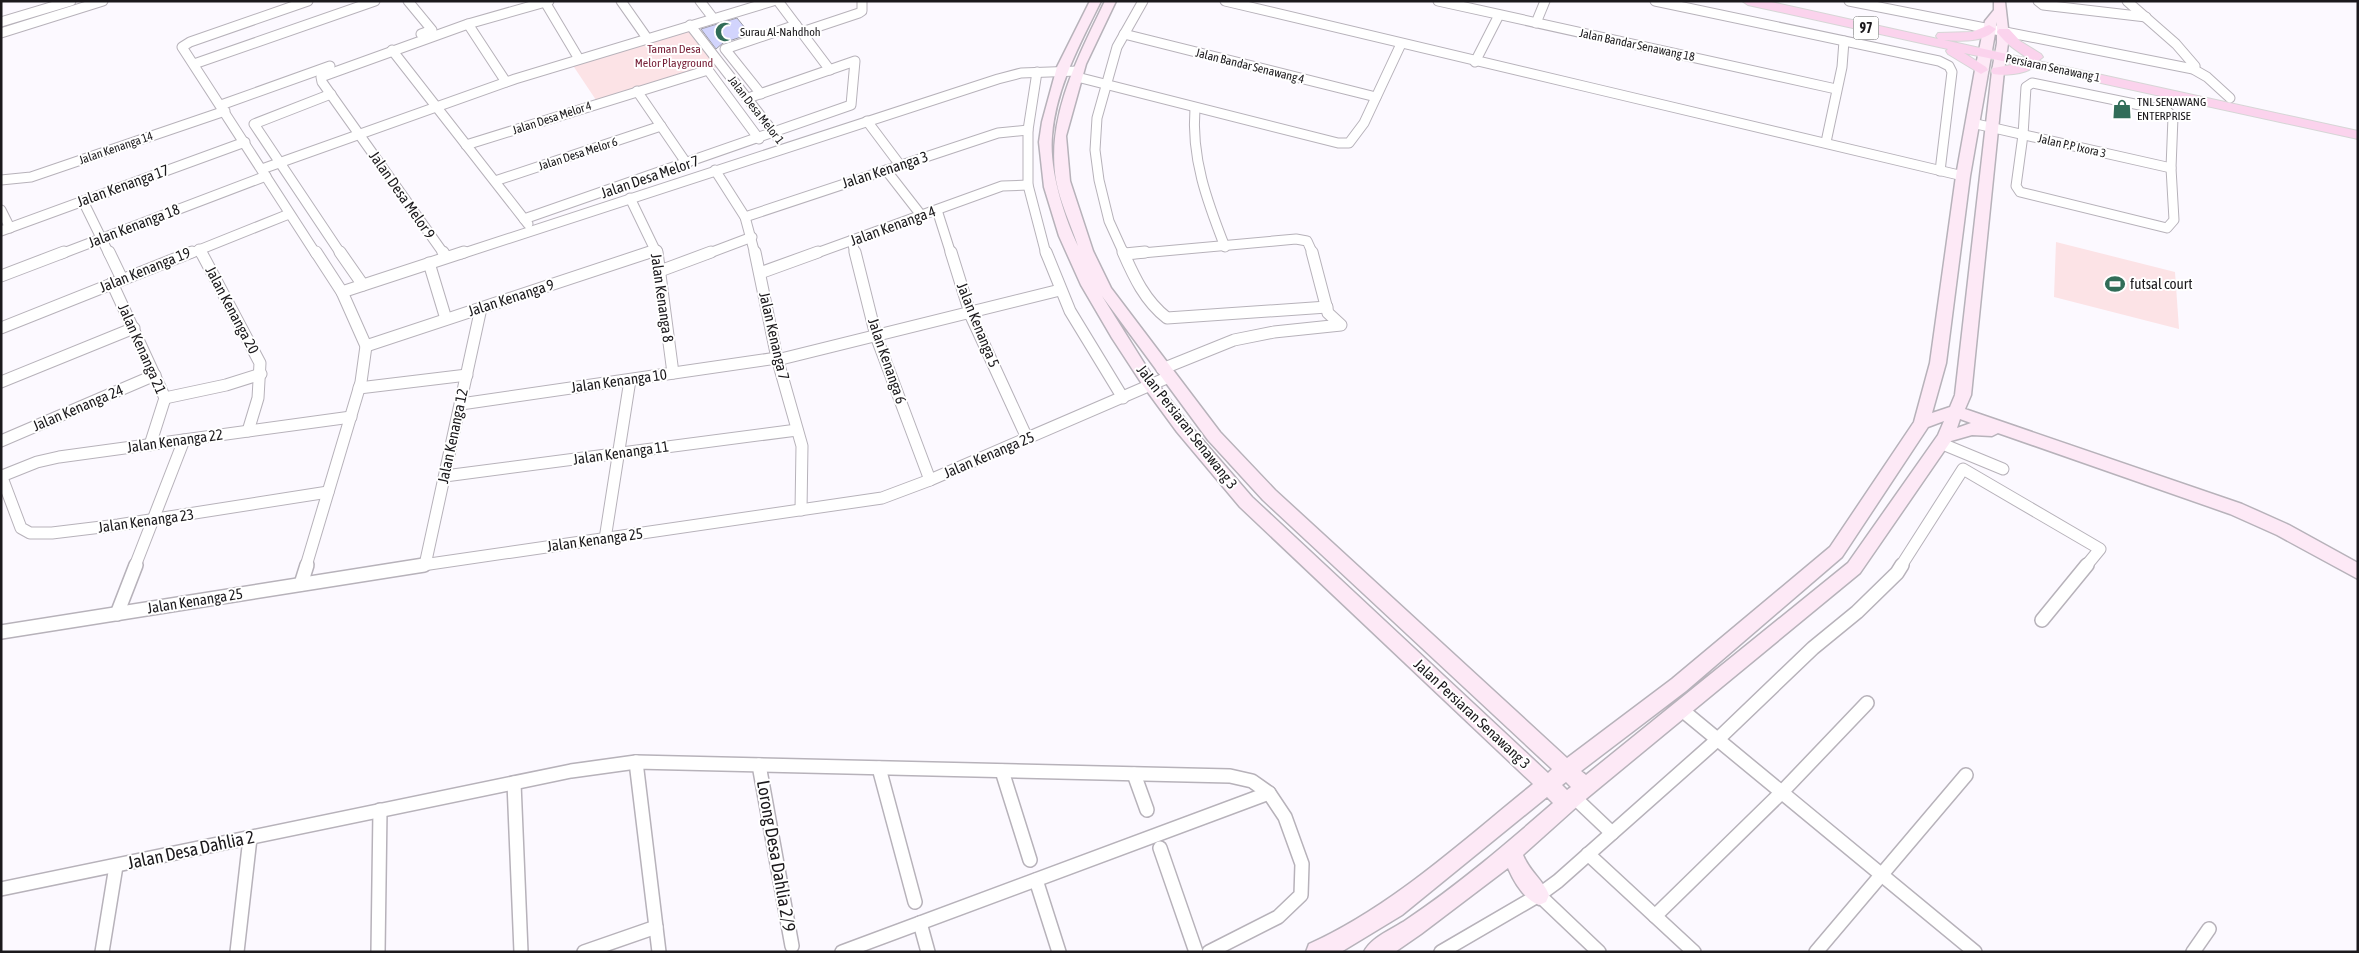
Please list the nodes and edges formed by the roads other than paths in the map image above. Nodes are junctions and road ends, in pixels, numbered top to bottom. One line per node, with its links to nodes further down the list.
1 (71, 1): 28 (street)
2 (103, 1): 34 (street)
3 (308, 1): 46 (street)
4 (375, 1): 46 (street)
5 (408, 1): 61 (street, Jalan Kenanga 14)
6 (621, 1): 37 (street)
7 (700, 1): 27 (street)
8 (773, 1): 27 (street, Jalan Kenanga 18)
9 (778, 1): 32 (street)
10 (862, 1): 32 (street)
11 (1096, 1): 50 (street, Jalan Persiaran Senawang 3)
12 (1111, 1): 50 (street, Jalan Persiaran Senawang 3)
13 (1143, 1): 36 (street)
14 (1438, 1): 25 (street, Jalan Bandar Senawang 18)
15 (1545, 1): 29 (street)
16 (1655, 1): 39 (street)
17 (1748, 1): 38 (main road, Persiaran Senawang 1 / 97)
18 (1782, 1): 38 (main road, Persiaran Senawang 1 / 97)
19 (1849, 1): 33 (street)
20 (2038, 1): 26 (street)
21 (2127, 1): 26 (street)
22 (547, 2): 30 (street); 43 (street)
23 (1228, 2): 40 (street)
24 (1999, 6): 33 (street); 35 (street)
25 (1499, 15): 29 (street, Jalan Bandar Senawang 18); 44 (street)
26 (2146, 17): 47 (street)
27 (713, 18): 31 (street, Jalan Kenanga 18)
28 (1, 22)
29 (1536, 23): 53 (street, Jalan Bandar Senawang 18)
30 (468, 24): 41 (street); 51 (street)
31 (690, 25): 37 (street, Jalan Kenanga 18); 57 (street, Jalan Desa Melor 1)
32 (799, 29): 48 (street); 56 (street)
33 (1989, 30): 35 (street); 38 (main road); 42 (street)
34 (1, 32)
35 (2004, 32): 42 (street); 45 (main road); 47 (street)
36 (1124, 34): 52 (street); 58 (street, Jalan Bandar Senawang 4)
37 (647, 38): 43 (street, Jalan Kenanga 18)
38 (1936, 39): 42 (main road, Persiaran Senawang 1 / 97); 42 (main road)
39 (1844, 41): 53 (street); 84 (street)
40 (1402, 44): 44 (street); 58 (street)
41 (392, 50): 55 (street, Jalan Desa Melor 9); 60 (street)
42 (1992, 58): 45 (main road, Persiaran Senawang 1 / 97); 64 (street); 67 (street)
43 (580, 59): 51 (street, Jalan Kenanga 18)
44 (1475, 62): 75 (street)
45 (2041, 62): 59 (main road, Persiaran Senawang 1 / 97); 72 (main road, Persiaran Senawang 1 / 97)
46 (194, 64): 61 (street)
47 (2193, 69): 59 (street)
48 (830, 70): 56 (street); 70 (street, Jalan Desa Melor 7)
49 (1037, 72): 50 (street); 63 (street); 68 (street)
50 (1072, 73): 52 (street); 125 (street, Jalan Persiaran Senawang 3); 132 (street, Jalan Persiaran Senawang 3)
51 (506, 82): 60 (street, Jalan Kenanga 18)
52 (1106, 84): 62 (street); 106 (street)
53 (1836, 89): 75 (street)
54 (637, 91): 65 (street); 73 (street, Jalan Desa Melor 4); 76 (street, Jalan Desa Melor 4)
55 (331, 94): 69 (street, Jalan Desa Melor 9); 78 (street)
56 (761, 94): 57 (street)
57 (748, 98): 70 (street, Jalan Desa Melor 1)
58 (1376, 98): 62 (street)
59 (2230, 98): 66 (main road, Persiaran Senawang 1 / 97)
60 (434, 105): 69 (street, Jalan Kenanga 18); 76 (street)
61 (223, 108): 74 (street); 87 (street, Jalan Kenanga 14)
62 (1195, 108): 103 (street)
63 (867, 121): 77 (street); 80 (street)
64 (1972, 123): 67 (street, Jalan P.P Ixora 3); 86 (street)
65 (662, 126): 79 (street); 88 (street, Jalan Desa Melor 6)
66 (2358, 126)
67 (1991, 128): 71 (street, Jalan P.P Ixora 3); 134 (street)
68 (1028, 130): 80 (street, Jalan Kenanga 3); 89 (street)
69 (358, 132): 78 (street, Jalan Kenanga 18); 107 (street, Jalan Desa Melor 9)
70 (775, 133): 73 (street, Jalan Desa Melor 7); 77 (street, Jalan Desa Melor 1)
71 (2023, 135): 81 (street, Jalan P.P Ixora 3); 81 (street); 81 (street)
72 (2358, 135)
73 (759, 139): 79 (street, Jalan Desa Melor 7)
74 (245, 142): 85 (street); 91 (street, Jalan Kenanga 17)
75 (1826, 142): 84 (street)
76 (466, 145): 88 (street)
77 (786, 147): 82 (street)
78 (281, 162): 85 (street, Jalan Kenanga 18); 113 (street)
79 (687, 164): 97 (street, Jalan Desa Melor 7)
80 (900, 165): 83 (street, Jalan Kenanga 3)
81 (2171, 168)
82 (715, 170): 90 (street); 96 (street, Jalan Kenanga 7)
83 (886, 170): 95 (street); 96 (street, Jalan Kenanga 3)
84 (1940, 171): 86 (street)
85 (264, 173): 94 (street); 101 (street, Jalan Kenanga 18)
86 (1963, 176): 140 (street)
87 (3, 182)
88 (495, 182): 97 (street)
89 (1028, 185): 93 (street, Jalan Kenanga 4); 114 (street)
90 (630, 198): 99 (street); 105 (street, Jalan Kenanga 8)
91 (83, 201): 98 (street, Jalan Kenanga 17); 101 (street, Jalan Kenanga 21)
92 (1, 210): 98 (street)
93 (937, 210): 95 (street, Jalan Kenanga 4); 118 (street, Jalan Kenanga 5)
94 (289, 214): 104 (street, Jalan Kenanga 19); 115 (street)
95 (921, 215): 102 (street, Jalan Kenanga 4)
96 (745, 217): 100 (street, Jalan Kenanga 7)
97 (524, 220): 99 (street)
98 (6, 230)
99 (532, 230): 107 (street)
100 (752, 237): 109 (street); 110 (street, Jalan Kenanga 7)
101 (102, 238): 111 (street, Jalan Kenanga 18); 112 (street, Jalan Kenanga 21)
102 (852, 240): 110 (street, Jalan Kenanga 4); 122 (street, Jalan Kenanga 6)
103 (1225, 247): 106 (street); 116 (street)
104 (199, 249): 112 (street, Jalan Kenanga 19); 126 (street, Jalan Kenanga 20)
105 (657, 250): 109 (street, Jalan Kenanga 8); 117 (street, Jalan Kenanga 9)
106 (1125, 254): 116 (street)
107 (446, 257): 108 (street)
108 (429, 263): 113 (street); 119 (street)
109 (660, 270): 127 (street, Jalan Kenanga 8)
110 (760, 273): 124 (street, Jalan Kenanga 7)
111 (1, 276)
112 (117, 281): 120 (street, Jalan Kenanga 19); 121 (street, Jalan Kenanga 21)
113 (363, 285): 115 (street)
114 (1060, 290): 118 (street, Jalan Kenanga 10); 136 (street)
115 (342, 292): 123 (street)
116 (1327, 307): 125 (street, Jalan Kenanga 25)
117 (481, 308): 119 (street, Jalan Kenanga 9); 129 (street, Jalan Kenanga 12)
118 (970, 312): 122 (street, Jalan Kenanga 10); 144 (street, Jalan Kenanga 5)
119 (446, 320): 123 (street, Jalan Kenanga 9)
120 (1, 328)
121 (134, 328): 128 (street, Jalan Kenanga 21); 131 (street)
122 (876, 336): 124 (street, Jalan Kenanga 10); 153 (street, Jalan Kenanga 6)
123 (366, 346): 133 (street)
124 (777, 359): 127 (street, Jalan Kenanga 10); 141 (street, Jalan Kenanga 7)
125 (1166, 373): 132 (street, Jalan Kenanga 25); 170 (street, Jalan Persiaran Senawang 3)
126 (261, 374): 135 (street); 143 (street, Jalan Kenanga 20)
127 (673, 374): 130 (street, Jalan Kenanga 10)
128 (156, 375): 135 (street, Jalan Kenanga 21); 147 (street, Jalan Kenanga 24)
129 (467, 375): 133 (street); 137 (street, Jalan Kenanga 12)
130 (630, 380): 137 (street, Jalan Kenanga 10); 149 (street)
131 (1, 382)
132 (1152, 385): 136 (street, Jalan Kenanga 25); 175 (street, Jalan Persiaran Senawang 3)
133 (359, 388): 139 (street)
134 (1963, 395): 138 (street); 142 (street)
135 (165, 398): 148 (street, Jalan Kenanga 21)
136 (1122, 398): 144 (street, Jalan Kenanga 25)
137 (461, 404): 152 (street, Jalan Kenanga 12)
138 (1955, 411): 140 (street); 142 (street); 146 (street)
139 (351, 417): 143 (street, Jalan Kenanga 22); 154 (street)
140 (1922, 423): 170 (street)
141 (798, 430): 149 (street, Jalan Kenanga 11); 155 (street, Jalan Kenanga 7)
142 (2004, 430): 146 (street); 159 (street)
143 (248, 431): 145 (street, Jalan Kenanga 22)
144 (1027, 438): 153 (street, Jalan Kenanga 25)
145 (184, 440): 148 (street, Jalan Kenanga 22); 156 (street)
146 (1943, 440): 150 (street); 165 (street)
147 (1, 442)
148 (150, 445): 151 (street, Jalan Kenanga 22)
149 (618, 453): 152 (street, Jalan Kenanga 11); 157 (street)
150 (2002, 469)
151 (1, 475): 156 (street, Jalan Kenanga 23)
152 (445, 476): 158 (street, Jalan Kenanga 12)
153 (930, 480): 155 (street, Jalan Kenanga 25)
154 (328, 492): 156 (street, Jalan Kenanga 23); 160 (street)
155 (801, 510): 157 (street, Jalan Kenanga 25)
156 (152, 520): 161 (street)
157 (605, 539): 158 (street, Jalan Kenanga 25)
158 (425, 565): 160 (street, Jalan Kenanga 25)
159 (2358, 572)
160 (301, 584): 161 (street, Jalan Kenanga 25)
161 (117, 614): 163 (street, Jalan Kenanga 25)
162 (2042, 620): 166 (street)
163 (1, 632)
164 (1867, 703): 177 (street)
165 (1682, 710): 166 (street); 178 (street)
166 (1717, 740): 177 (street); 181 (street)
167 (636, 762): 168 (street, Jalan Desa Dahlia 2); 174 (street, Jalan Desa Dahlia 2); 195 (street)
168 (759, 765): 169 (street, Jalan Desa Dahlia 2); 197 (street, Lorong Desa Dahlia 2/9)
169 (879, 768): 171 (street, Jalan Desa Dahlia 2); 192 (street)
170 (1566, 770): 175 (street); 178 (street, Jalan Persiaran Senawang 3)
171 (1002, 771): 172 (street, Jalan Desa Dahlia 2); 186 (street)
172 (1134, 774): 176 (street, Jalan Desa Dahlia 2); 180 (street)
173 (1966, 775): 188 (street)
174 (514, 783): 179 (street, Jalan Desa Dahlia 2); 201 (street)
175 (1547, 785): 178 (street, Jalan Persiaran Senawang 3); 209 (street)
176 (1269, 793): 189 (street); 208 (street)
177 (1782, 793): 188 (street); 193 (street)
178 (1576, 796): 181 (street); 184 (street)
179 (380, 810): 182 (street, Jalan Desa Dahlia 2); 200 (street)
180 (1148, 810)
181 (1612, 833): 185 (street)
182 (250, 838): 187 (street, Jalan Desa Dahlia 2); 199 (street)
183 (1160, 848): 207 (street)
184 (1512, 852): 191 (street); 210 (street)
185 (1588, 854): 191 (street); 193 (street)
186 (1030, 860)
187 (116, 866): 190 (street, Jalan Desa Dahlia 2); 198 (street)
188 (1881, 874): 214 (street); 215 (street)
189 (1036, 880): 194 (street); 206 (street)
190 (1, 889)
191 (1539, 895): 211 (street); 212 (street)
192 (915, 902)
193 (1655, 916): 213 (street)
194 (920, 923): 204 (street); 205 (street)
195 (656, 927): 202 (street); 203 (street)
196 (2209, 929): 216 (street)
197 (792, 946)
198 (102, 952)
199 (238, 952)
200 (378, 952)
201 (521, 952)
202 (584, 952)
203 (659, 952)
204 (842, 952)
205 (928, 952)
206 (1059, 952)
207 (1196, 952)
208 (1209, 952)
209 (1317, 952)
210 (1375, 952)
211 (1441, 952)
212 (1600, 952)
213 (1694, 952)
214 (1816, 952)
215 (1975, 952)
216 (2193, 952)

